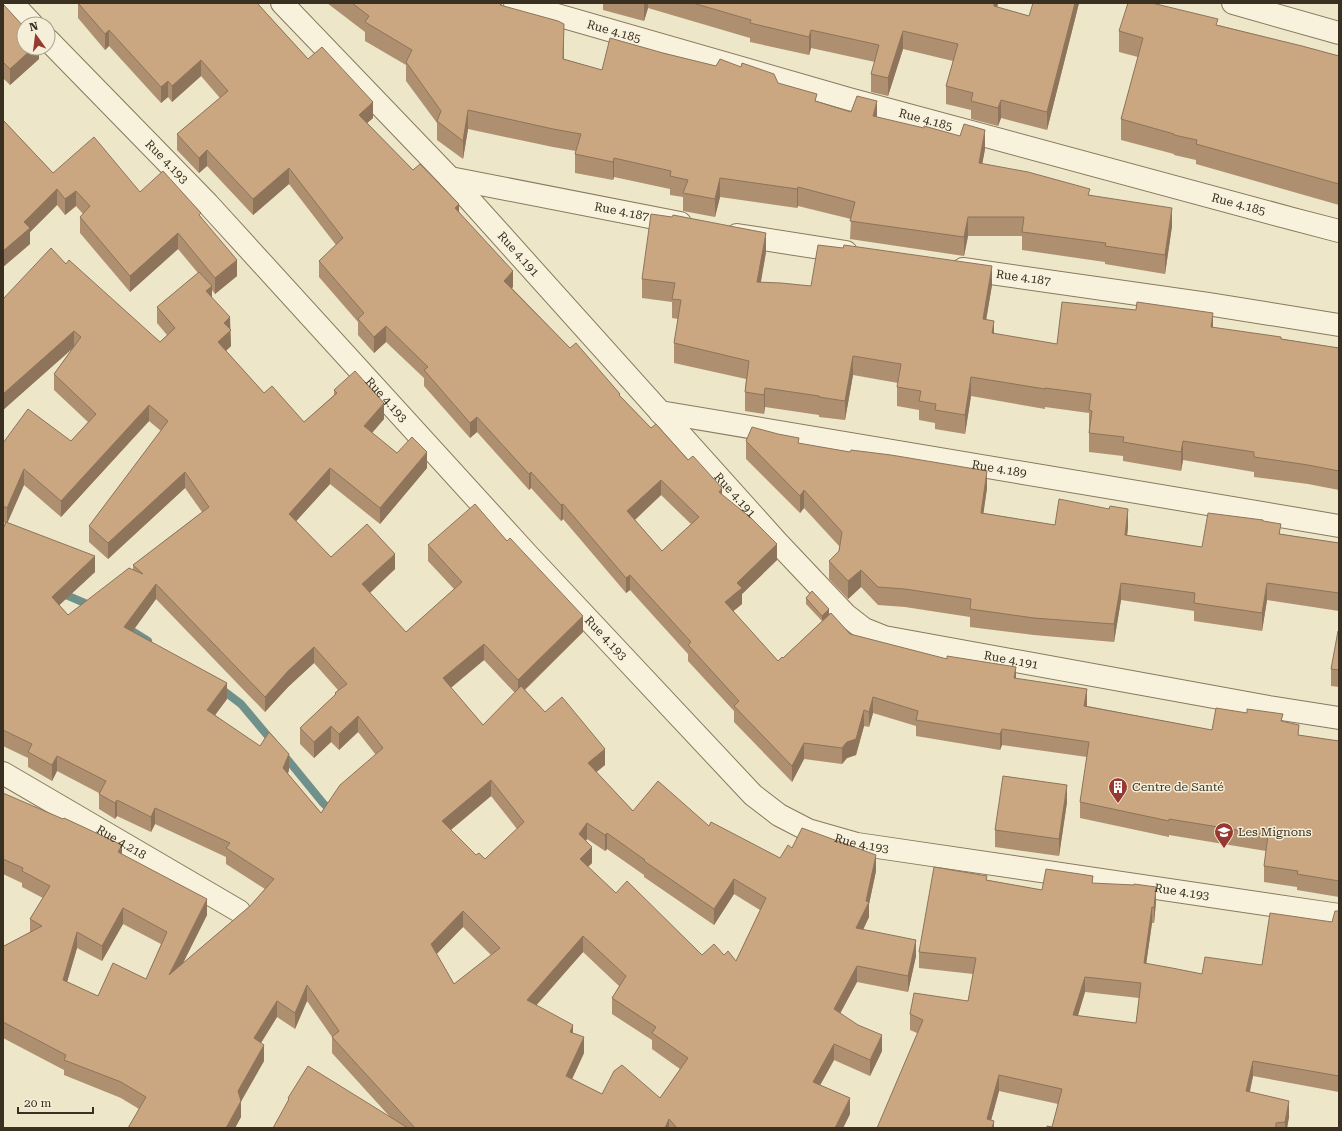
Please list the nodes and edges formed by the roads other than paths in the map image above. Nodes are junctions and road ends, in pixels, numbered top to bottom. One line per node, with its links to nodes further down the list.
1 (12, 3): 5 (street)
2 (282, 3): 8 (street, Rue 4.191)
3 (515, 3): 10 (street, Rue 4.185)
4 (1233, 3): 6 (street)
5 (24, 16)
6 (1339, 33)
7 (56, 48): 20 (street, Rue 4.193)
8 (450, 178): 9 (street, Rue 4.187); 15 (street, Rue 4.191)
9 (698, 227)
10 (1339, 230)
11 (721, 232): 12 (street)
12 (862, 254)
13 (941, 266): 14 (street, Rue 4.187)
14 (1339, 325)
15 (660, 412): 16 (street, Rue 4.189); 17 (street, Rue 4.191)
16 (1339, 526)
17 (1339, 718)
18 (3, 773): 19 (street, Rue 4.218)
19 (239, 911)
20 (1339, 915)

